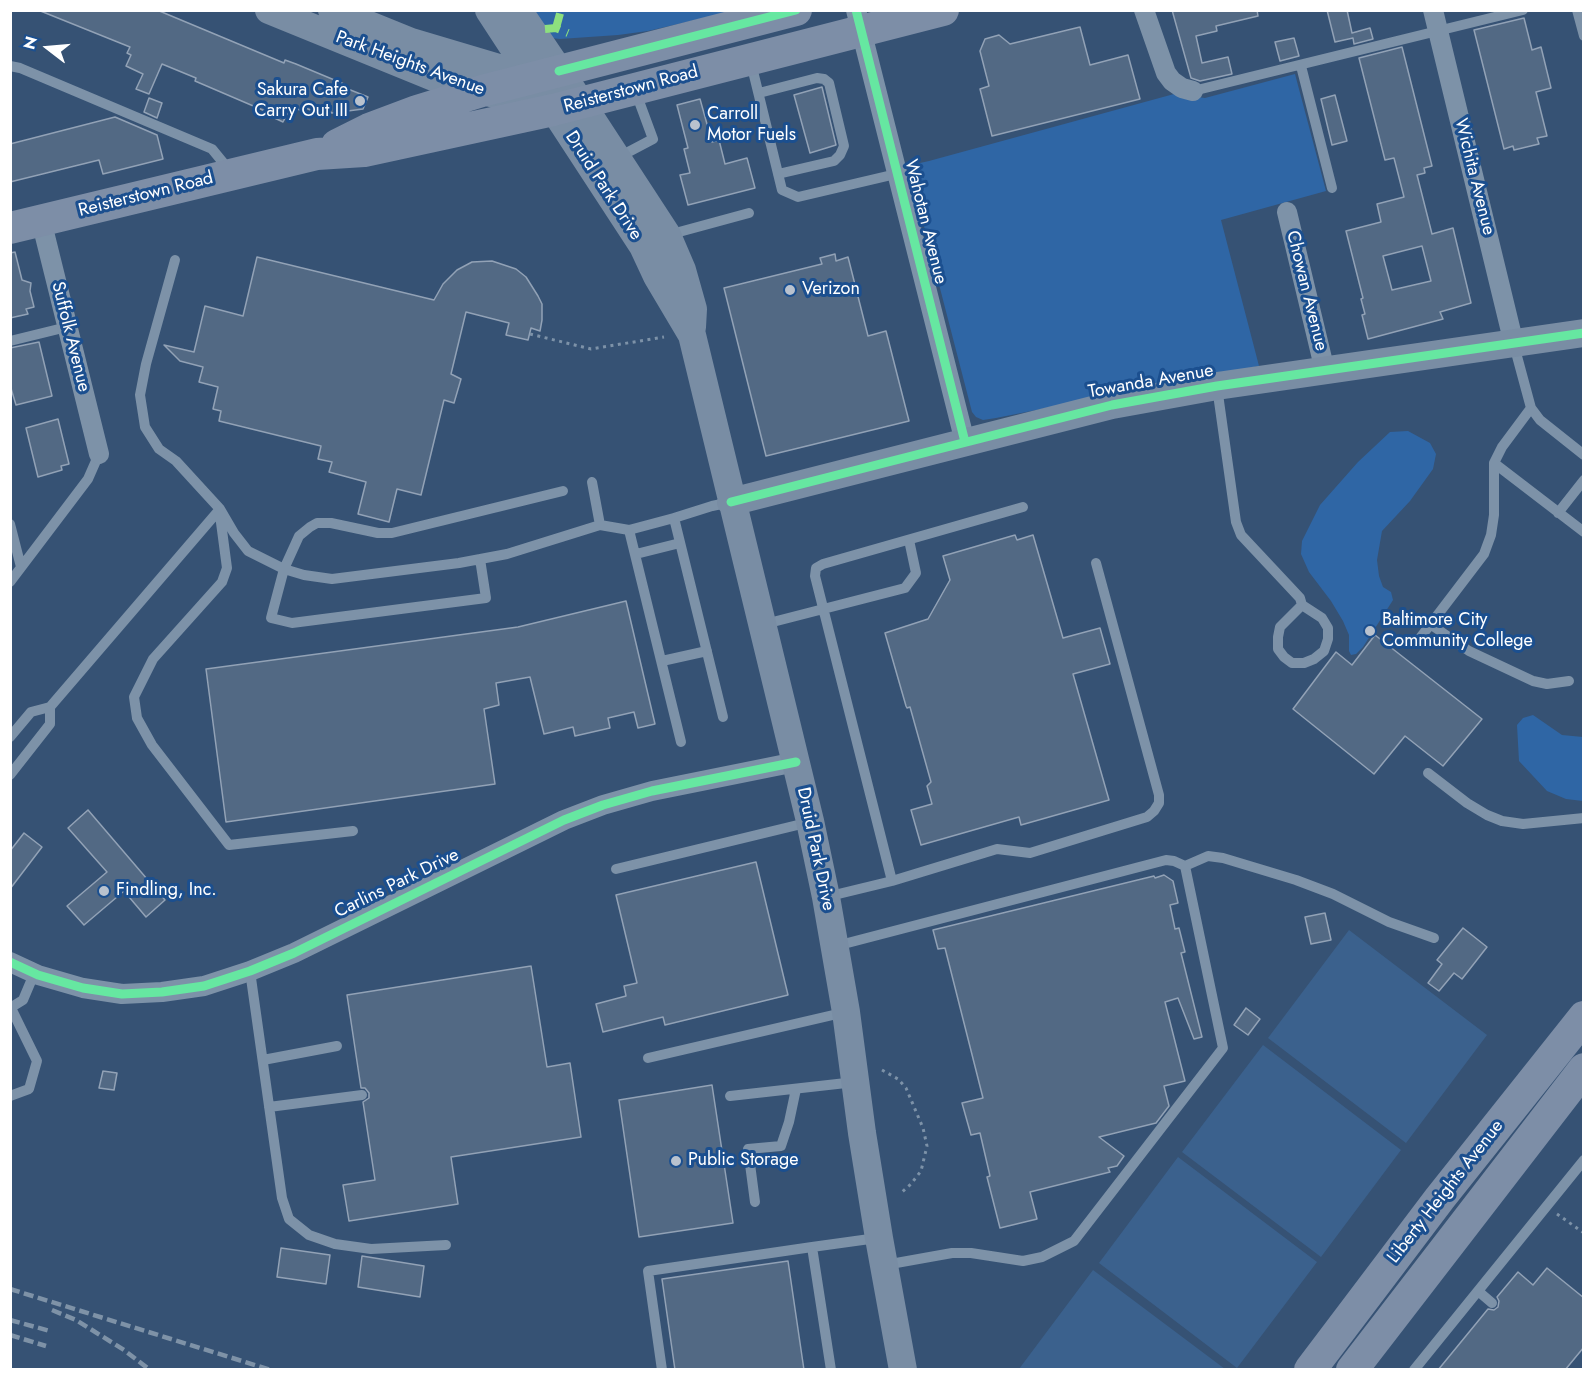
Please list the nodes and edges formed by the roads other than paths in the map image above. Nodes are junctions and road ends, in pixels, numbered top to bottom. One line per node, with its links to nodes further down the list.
1 (269, 10): 19 (main road, Park Heights Avenue)
2 (332, 10): 17 (main road, Park Heights Avenue)
3 (489, 10): 17 (main road, Druid Park Drive)
4 (518, 10): 17 (main road, Druid Park Drive)
5 (796, 10): 17 (main road, Reisterstown Road)
6 (943, 10): 11 (main road, Reisterstown Road)
7 (1144, 10): 20 (street)
8 (1433, 10): 12 (street, Wichita Avenue)
9 (1523, 10): 12 (lane)
10 (1577, 10): 13 (lane)
11 (858, 21): 14 (main road, Reisterstown Road); 27 (street, Wahotan Avenue)
12 (1438, 30): 16 (lane); 38 (street, Wichita Avenue)
13 (1584, 36)
14 (750, 58): 18 (main road, Reisterstown Road); 21 (lane)
15 (10, 66): 25 (lane)
16 (1301, 66): 20 (lane); 28 (lane)
17 (546, 75): 19 (main road, Reisterstown Road); 22 (main road, Druid Park Drive)
18 (635, 89): 22 (main road, Reisterstown Road); 24 (lane)
19 (482, 91): 22 (main road, Park Heights Avenue); 23 (main road, Reisterstown Road)
20 (1193, 91)
21 (759, 93): 26 (lane); 26 (lane)
22 (567, 106): 23 (main road, Reisterstown Road); 24 (main road, Druid Park Drive); 33 (main road, Druid Park Drive)
23 (317, 154): 25 (main road, Reisterstown Road)
24 (617, 158): 33 (main road, Druid Park Drive)
25 (232, 174): 31 (main road, Reisterstown Road)
26 (778, 174): 27 (lane)
27 (896, 174): 42 (street, Wahotan Avenue)
28 (1332, 188)
29 (1287, 212): 39 (street, Chowan Avenue)
30 (749, 213): 33 (lane)
31 (41, 220): 32 (main road, Reisterstown Road); 35 (street, Suffolk Avenue)
32 (10, 228)
33 (655, 241): 49 (main road, Druid Park Drive)
34 (175, 260): 51 (lane)
35 (67, 327): 37 (lane); 43 (street, Suffolk Avenue)
36 (1584, 333): 38 (main road, Towanda Avenue)
37 (10, 341)
38 (1514, 344): 39 (main road, Towanda Avenue); 41 (lane)
39 (1325, 371): 40 (main road, Towanda Avenue)
40 (1217, 386): 42 (main road, Towanda Avenue); 66 (lane)
41 (1531, 408): 44 (lane); 45 (lane)
42 (965, 442): 49 (main road, Towanda Avenue)
43 (99, 454): 63 (lane)
44 (1584, 455)
45 (1494, 463): 52 (lane); 68 (lane)
46 (1584, 480): 52 (lane)
47 (592, 482): 55 (lane)
48 (563, 491): 64 (lane)
49 (731, 502): 53 (lane); 69 (main road, Druid Park Drive)
50 (1023, 507): 58 (lane)
51 (220, 509): 64 (lane); 74 (lane); 83 (lane)
52 (1558, 513): 57 (lane)
53 (674, 518): 56 (lane); 59 (lane)
54 (10, 524): 63 (lane)
55 (600, 525): 56 (lane); 61 (lane)
56 (629, 530): 60 (lane)
57 (1584, 532)
58 (909, 540): 67 (lane); 67 (lane)
59 (680, 543): 60 (lane); 71 (lane)
60 (636, 554): 72 (lane)
61 (480, 559): 64 (lane); 64 (lane)
62 (1096, 563): 86 (lane)
63 (21, 567): 65 (lane)
64 (284, 569)
65 (10, 582)
66 (1302, 605): 66 (lane)
67 (823, 609): 69 (lane); 86 (lane)
68 (1430, 624): 70 (lane); 73 (lane)
69 (761, 625): 78 (main road, Druid Park Drive)
70 (1420, 638)
71 (707, 651): 72 (lane); 75 (lane)
72 (662, 662): 77 (lane)
73 (1569, 681)
74 (50, 707): 76 (lane); 80 (lane)
75 (723, 717)
76 (10, 737)
77 (681, 742)
78 (796, 762): 82 (main road, Druid Park Drive); 91 (street, Carlins Park Drive)
79 (1428, 773): 81 (lane)
80 (10, 774)
81 (1584, 818)
82 (810, 821): 85 (lane); 87 (main road, Druid Park Drive)
83 (354, 831)
84 (1185, 866): 88 (lane); 89 (lane); 111 (lane)
85 (616, 870)
86 (892, 881): 87 (lane)
87 (826, 897): 89 (main road, Druid Park Drive)
88 (1434, 938)
89 (836, 946): 94 (main road, Druid Park Drive)
90 (10, 962): 92 (street, Carlins Park Drive)
91 (250, 971): 92 (street, Carlins Park Drive); 98 (lane)
92 (34, 974): 93 (lane)
93 (11, 1008): 103 (lane)
94 (846, 1012): 97 (lane); 100 (main road, Druid Park Drive)
95 (1584, 1017): 117 (main road, Liberty Heights Avenue)
96 (337, 1046): 98 (lane)
97 (648, 1058)
98 (263, 1060): 105 (lane)
99 (1584, 1069): 118 (main road, Liberty Heights Avenue)
100 (855, 1082): 101 (lane); 108 (main road, Druid Park Drive)
101 (796, 1089): 104 (lane); 107 (lane)
102 (362, 1095): 105 (lane)
103 (10, 1096)
104 (730, 1096)
105 (270, 1107): 109 (lane)
106 (1584, 1160): 112 (lane)
107 (755, 1202)
108 (879, 1238): 110 (lane); 111 (main road, Druid Park Drive)
109 (446, 1245)
110 (812, 1247): 114 (lane); 115 (lane)
111 (884, 1265): 116 (main road, Druid Park Drive)
112 (1478, 1291): 113 (lane); 119 (lane)
113 (1492, 1304)
114 (662, 1370)
115 (831, 1370)
116 (903, 1370)
117 (1310, 1370)
118 (1352, 1370)
119 (1414, 1370)

